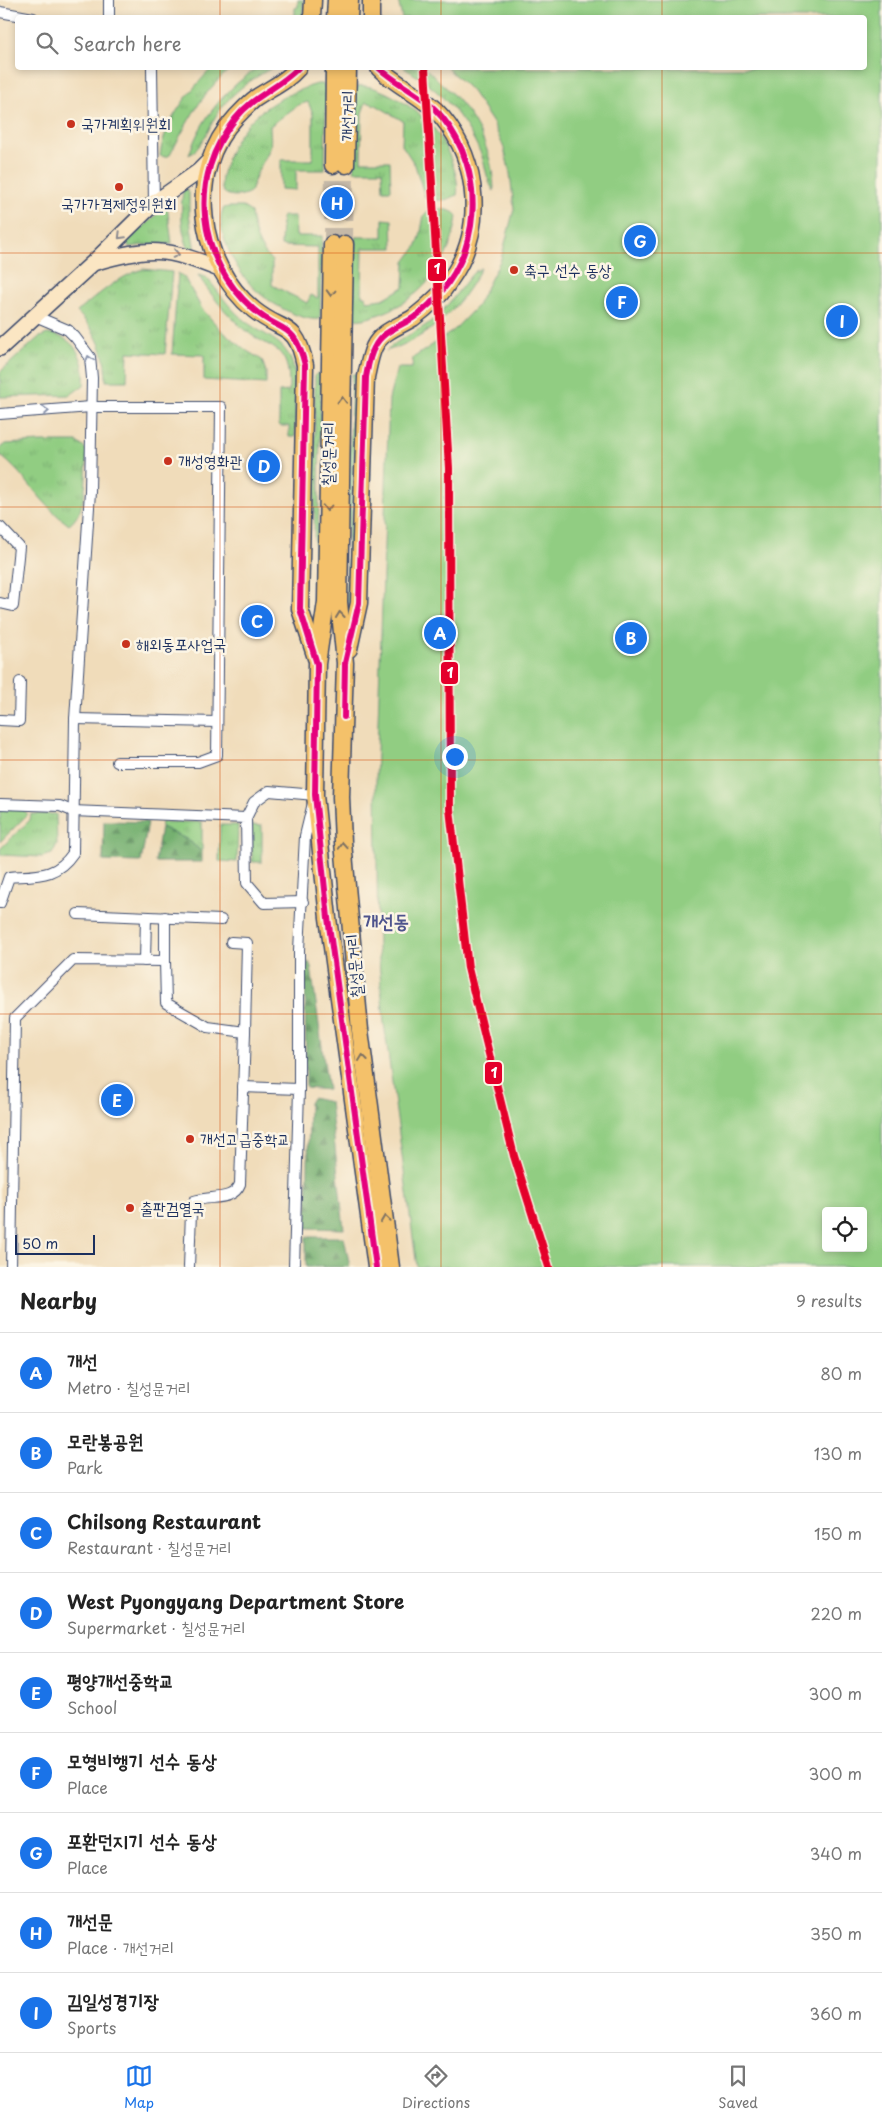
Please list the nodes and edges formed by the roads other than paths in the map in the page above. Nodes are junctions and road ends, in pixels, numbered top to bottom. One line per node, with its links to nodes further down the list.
1 (110, 0): 8 (street)
2 (313, 0): 9 (main road)
3 (336, 0): 10 (main road)
4 (350, 0): 11 (main road)
5 (371, 0): 12 (main road)
6 (0, 12): 7 (street)
7 (17, 15)
8 (109, 15)
9 (312, 15)
10 (335, 15)
11 (349, 15)
12 (371, 15)
13 (152, 70): 19 (street)
14 (296, 70): 18 (main road, 칠성문거리)
15 (334, 70): 16 (main road, 개선거리)
16 (348, 70)
17 (381, 70): 28 (main road, 칠성문거리)
18 (211, 159): 19 (main road); 21 (main road, 칠성문거리)
19 (154, 203): 20 (main road, one-way to 20)
20 (94, 262): 21 (main road, one-way to 21); 22 (main road)
21 (219, 269): 29 (main road, 칠성문거리)
22 (35, 316): 23 (main road); 24 (street, one-way to 22)
23 (0, 348)
24 (91, 407): 25 (street, one-way to 24); 31 (street); 33 (street)
25 (0, 414)
26 (0, 528): 27 (street)
27 (0, 603)
28 (345, 663): 29 (main road); 29 (main road, 칠성문거리, one-way to 29); 56 (main road, 칠성문거리, one-way to 28)
29 (317, 664): 35 (main road, 칠성문거리)
30 (20, 682): 32 (street)
31 (75, 719): 33 (street); 37 (street)
32 (0, 720)
33 (218, 722): 34 (street)
34 (117, 762)
35 (315, 795): 38 (street); 41 (street); 55 (main road, 칠성문거리)
36 (0, 804): 37 (street)
37 (72, 811): 38 (street); 39 (street)
38 (246, 818): 41 (street)
39 (4, 876): 40 (street)
40 (0, 902)
41 (303, 902): 51 (street)
42 (78, 914): 43 (street)
43 (146, 917): 44 (street); 47 (street)
44 (165, 918): 45 (street); 48 (street)
45 (221, 920)
46 (231, 942): 49 (street)
47 (145, 961): 48 (street); 52 (street)
48 (165, 961): 49 (street)
49 (245, 1032): 50 (street)
50 (243, 1087): 51 (street); 53 (street)
51 (299, 1090): 54 (street)
52 (11, 1267)
53 (189, 1267)
54 (294, 1267)
55 (376, 1267)
56 (391, 1267)

